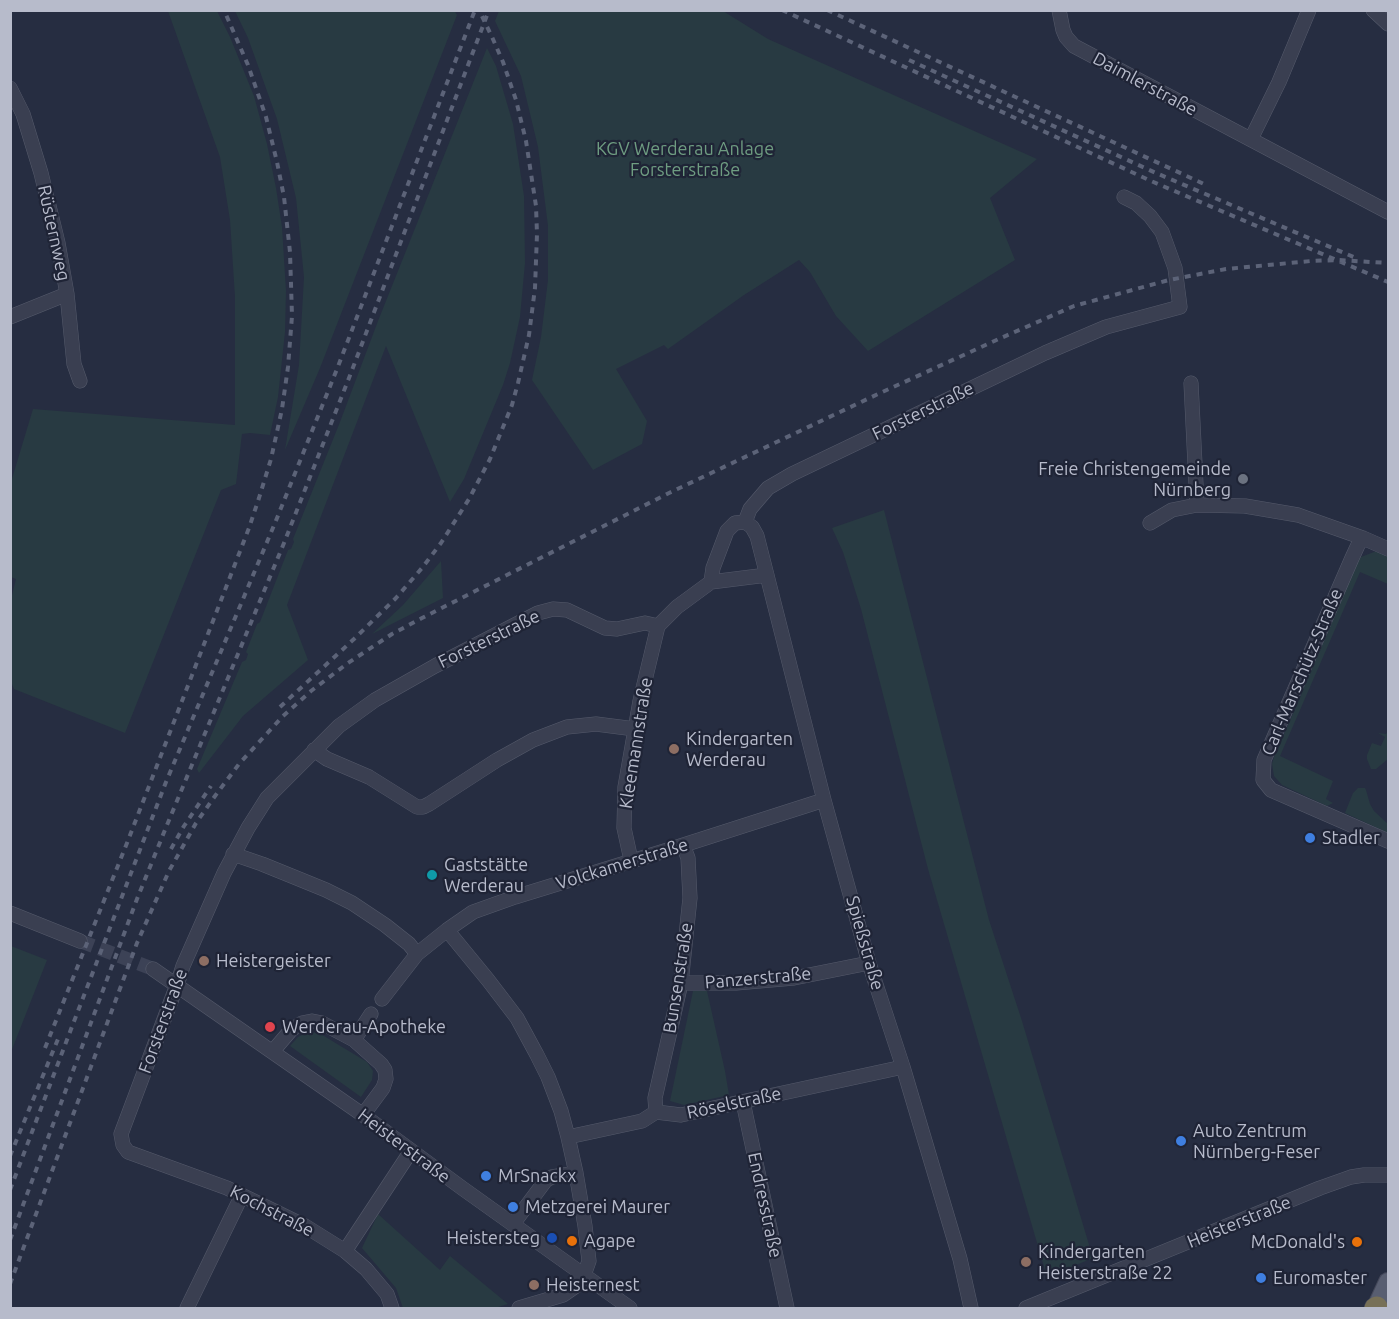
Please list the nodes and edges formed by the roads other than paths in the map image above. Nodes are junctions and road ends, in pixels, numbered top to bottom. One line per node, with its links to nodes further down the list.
1 (1059, 10): 6 (street, Daimlerstraße)
2 (1310, 10): 6 (street)
3 (1373, 10): 4 (street)
4 (1389, 24)
5 (10, 88): 9 (street, Rüsternweg)
6 (1251, 139): 8 (street, Daimlerstraße)
7 (1124, 197): 14 (street, Forsterstraße)
8 (1389, 212)
9 (67, 294): 10 (street); 11 (street, Rüsternweg)
10 (10, 317)
11 (80, 381)
12 (1191, 383): 13 (street)
13 (1197, 505): 15 (street); 16 (street)
14 (745, 522): 18 (street, Spießstraße); 19 (street, Forsterstraße)
15 (1150, 523)
16 (1363, 538): 17 (street); 24 (street, Carl-Marschütz-Straße)
17 (1389, 549)
18 (766, 575): 19 (street); 23 (street, Spießstraße)
19 (711, 582): 20 (street)
20 (658, 626): 21 (street, Kleemannstraße); 22 (street, Forsterstraße)
21 (635, 729): 22 (street); 27 (street, Kleemannstraße)
22 (315, 750): 26 (street, Forsterstraße)
23 (824, 800): 25 (street, Volckamerstraße); 32 (street, Spießstraße)
24 (1389, 841)
25 (683, 845): 27 (street, Volckamerstraße); 34 (street, Bunsenstraße)
26 (234, 854): 31 (street); 35 (street, Forsterstraße)
27 (632, 860): 29 (street, Volckamerstraße)
28 (10, 913): 30 (street)
29 (447, 930): 31 (street, Volckamerstraße); 44 (street)
30 (80, 941)
31 (417, 954): 36 (street, Volckamerstraße)
32 (869, 963): 34 (street, Panzerstraße); 40 (street, Spießstraße)
33 (153, 969): 35 (street, Heisterstraße)
34 (681, 983): 42 (street, Bunsenstraße)
35 (177, 985): 39 (street, Heisterstraße); 45 (street, Forsterstraße)
36 (382, 999)
37 (371, 1014): 38 (street)
38 (354, 1040): 39 (street); 43 (street)
39 (273, 1051): 43 (street, Heisterstraße)
40 (903, 1067): 41 (street, Röselstraße); 62 (street, Spießstraße)
41 (743, 1102): 42 (street, Röselstraße); 61 (street, Endresstraße)
42 (656, 1112): 44 (street, Röselstraße)
43 (363, 1115): 46 (street, Heisterstraße)
44 (568, 1137): 48 (street)
45 (126, 1150): 52 (street, Kochstraße)
46 (411, 1151): 53 (street, Heisterstraße); 54 (street)
47 (1389, 1166): 50 (street, Heisterstraße)
48 (576, 1173): 53 (street); 55 (street)
49 (1389, 1175): 50 (street, Heisterstraße)
50 (1358, 1176): 51 (street); 63 (street, Heisterstraße)
51 (1389, 1185)
52 (242, 1195): 54 (street, Kochstraße); 57 (street)
53 (513, 1224): 55 (street, Heisterstraße)
54 (345, 1251): 58 (street, Kochstraße)
55 (584, 1275): 59 (street); 60 (street, Heisterstraße)
56 (1389, 1282): 64 (main road)
57 (187, 1308)
58 (392, 1308)
59 (519, 1308)
60 (630, 1308)
61 (787, 1308)
62 (971, 1308)
63 (1026, 1308)
64 (1376, 1308)

